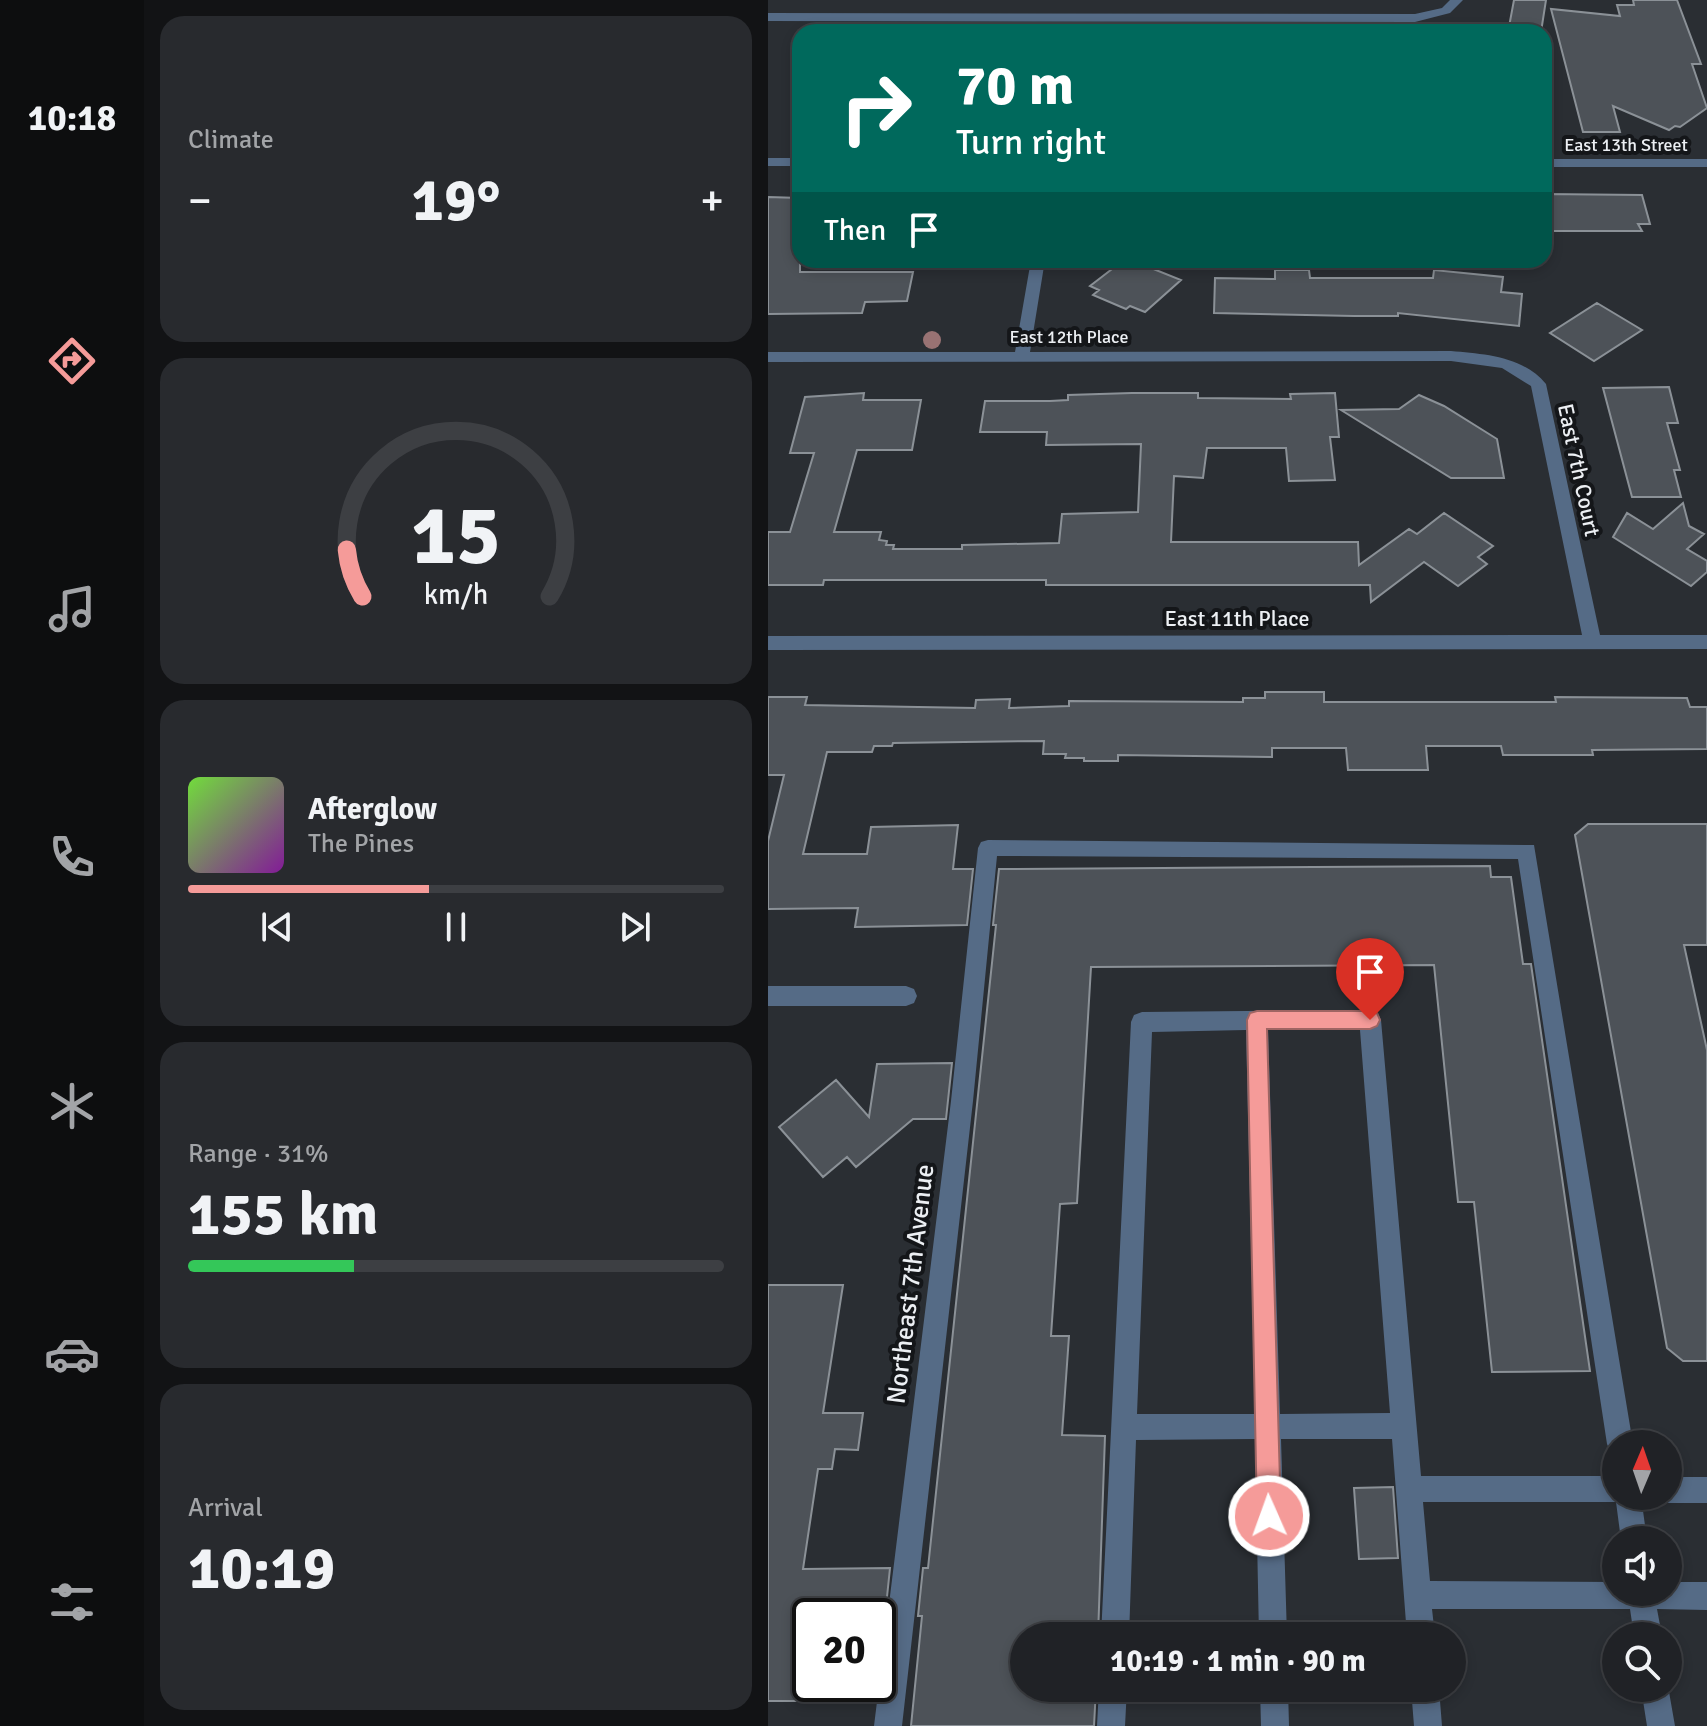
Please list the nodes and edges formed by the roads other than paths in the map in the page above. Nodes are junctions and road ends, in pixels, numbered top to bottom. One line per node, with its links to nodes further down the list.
1 (1457, 0): 3 (street)
2 (768, 17): 3 (street)
3 (1075, 18): 4 (street)
4 (1074, 24)
5 (768, 162): 6 (street)
6 (792, 162)
7 (1552, 163): 8 (street, East 13th Street)
8 (1707, 163)
9 (1037, 268): 11 (street)
10 (768, 357): 11 (street, East 12th Place)
11 (1022, 357): 12 (street, East 12th Place)
12 (1370, 357): 13 (street, East 7th Court)
13 (1592, 642): 14 (street, East 11th Place); 15 (street, East 11th Place)
14 (1707, 642)
15 (768, 643)
16 (768, 996): 17 (street)
17 (906, 996)
18 (1257, 1020): 19 (street); 20 (street); 21 (street)
19 (1267, 1426): 20 (street); 21 (street); 32 (street)
20 (1403, 1426): 23 (street)
21 (1124, 1427): 31 (street)
22 (1618, 1430): 38 (street, Northeast 7th Avenue)
23 (1409, 1489): 24 (street); 28 (street)
24 (1602, 1489)
25 (1682, 1490): 26 (street)
26 (1707, 1490)
27 (1602, 1594): 28 (street)
28 (1418, 1595): 33 (street)
29 (1682, 1595): 30 (street)
30 (1707, 1596)
31 (1116, 1622)
32 (1273, 1622)
33 (1420, 1622)
34 (1112, 1702): 39 (street)
35 (1274, 1702): 40 (street)
36 (1426, 1702): 41 (street)
37 (1657, 1702): 42 (street)
38 (888, 1726)
39 (1111, 1726)
40 (1275, 1726)
41 (1428, 1726)
42 (1661, 1726)

